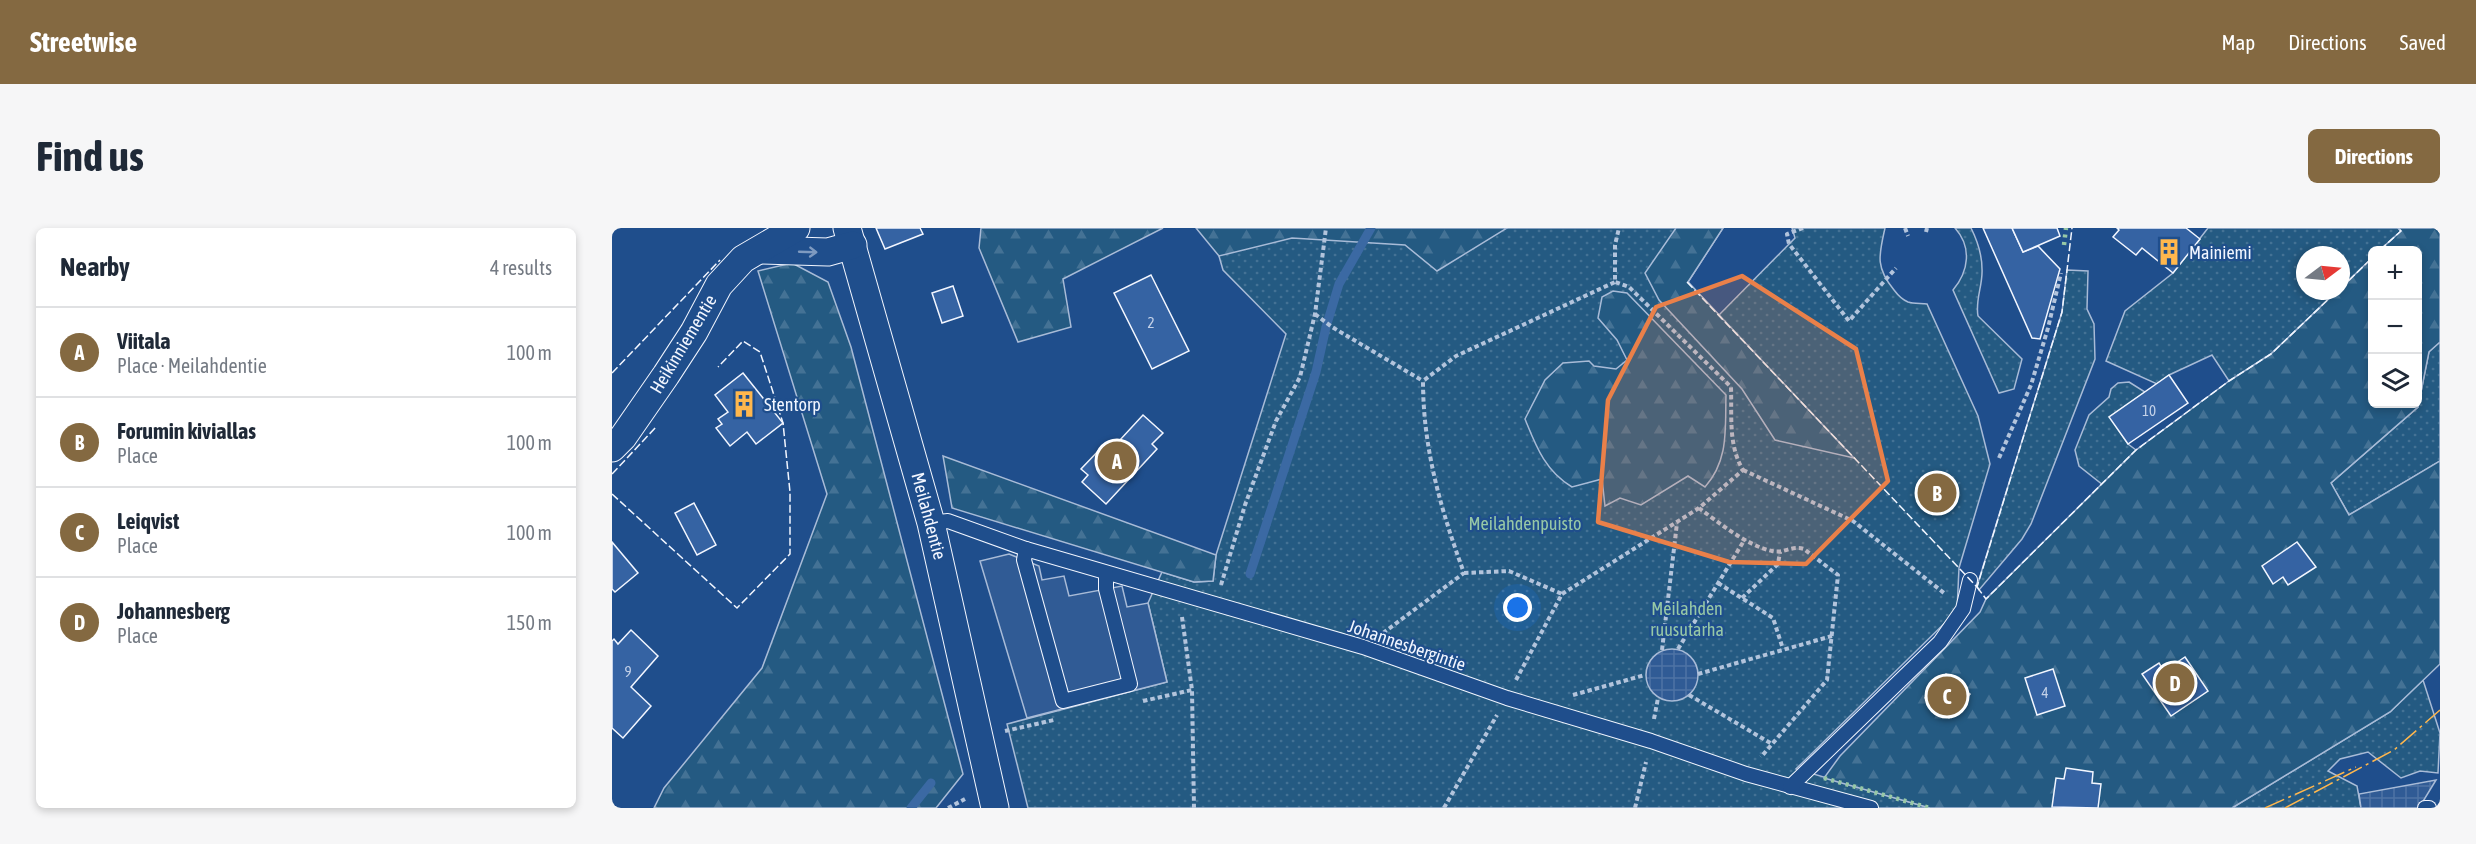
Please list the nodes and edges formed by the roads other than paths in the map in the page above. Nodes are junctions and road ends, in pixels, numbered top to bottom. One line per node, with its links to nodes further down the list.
1 (796, 228): 3 (street, Heikinniementie)
2 (850, 236): 3 (street, one-way to 2); 5 (street, Meilahdentie)
3 (762, 250): 4 (street, Heikinniementie)
4 (612, 448)
5 (932, 524): 6 (lane, Johannesbergintie); 10 (street, Meilahdentie)
6 (1026, 549): 7 (lane, Johannesbergintie); 7 (lane)
7 (1106, 573): 9 (lane, Johannesbergintie)
8 (1970, 580): 9 (lane)
9 (1790, 787): 11 (lane, Johannesbergintie)
10 (984, 801)
11 (1871, 808)

